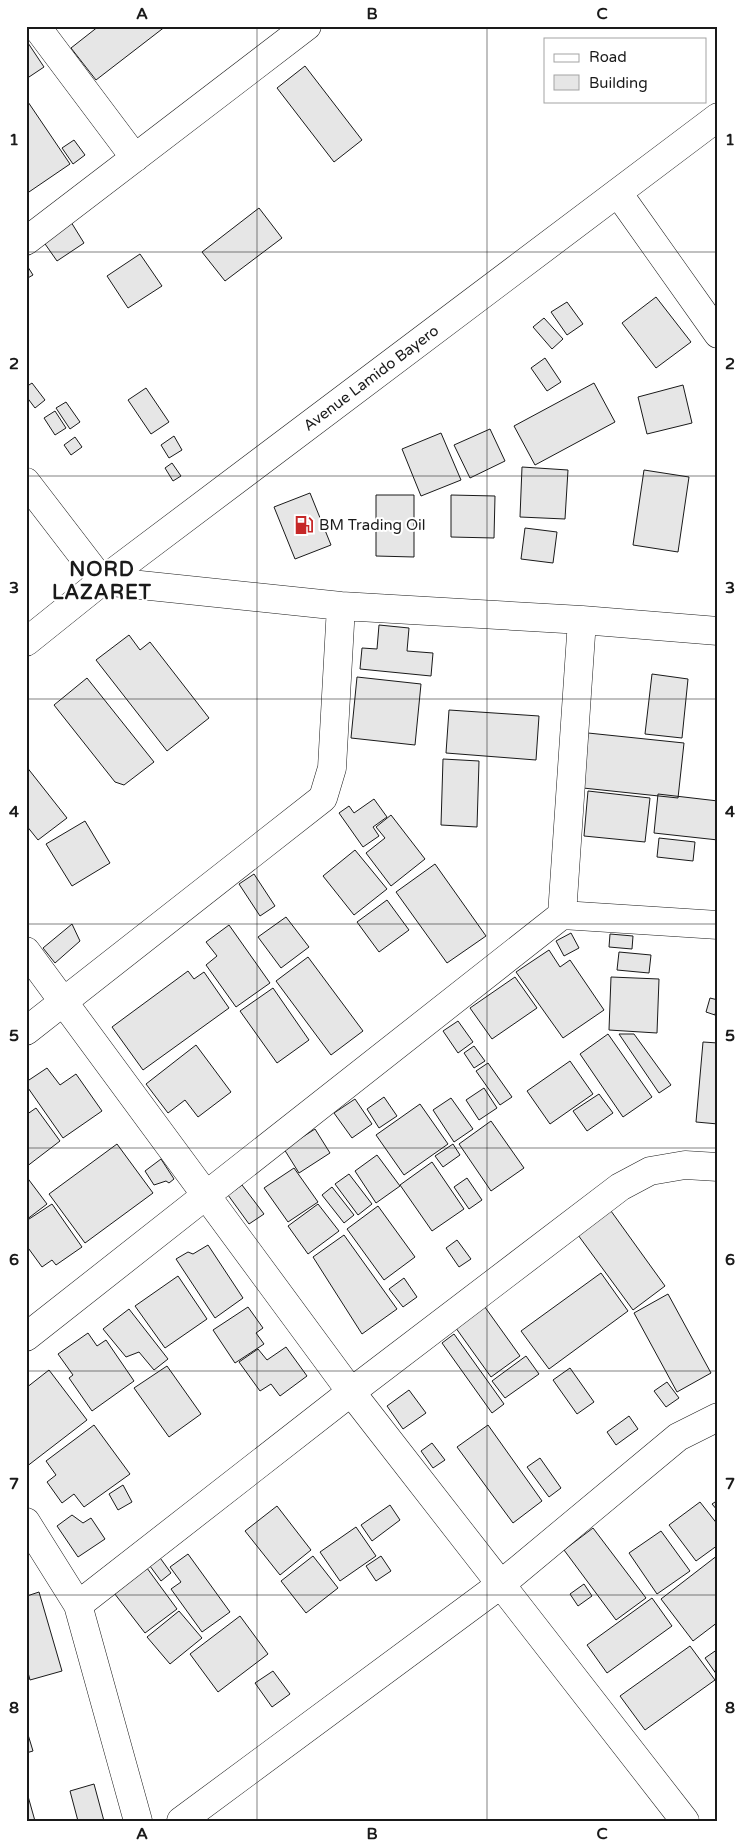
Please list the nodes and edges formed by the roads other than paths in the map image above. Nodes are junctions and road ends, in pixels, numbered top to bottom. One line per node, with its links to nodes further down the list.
1 (36, 26): 4 (street)
2 (307, 26): 4 (street)
3 (718, 116): 5 (street, Avenue Lamido Bayero)
4 (135, 158): 6 (street)
5 (618, 193): 7 (street); 9 (street, Avenue Lamido Bayero)
6 (26, 241)
7 (718, 334)
8 (26, 482): 9 (street)
9 (102, 581): 10 (street); 13 (street, Avenue Lamido Bayero)
10 (341, 606): 11 (street); 17 (street)
11 (582, 620): 12 (street); 14 (street)
12 (718, 631)
13 (26, 642)
14 (562, 915): 15 (street); 20 (street)
15 (718, 925)
16 (26, 950): 17 (street)
17 (64, 1002): 18 (street); 20 (street)
18 (26, 1032)
19 (718, 1167): 22 (street)
20 (206, 1197): 21 (street); 22 (street)
21 (26, 1337)
22 (351, 1392): 25 (street); 26 (street)
23 (718, 1417): 25 (street)
24 (26, 1522): 26 (street)
25 (500, 1585): 28 (street); 29 (street)
26 (78, 1605): 27 (street)
27 (138, 1821)
28 (181, 1821)
29 (685, 1821)

